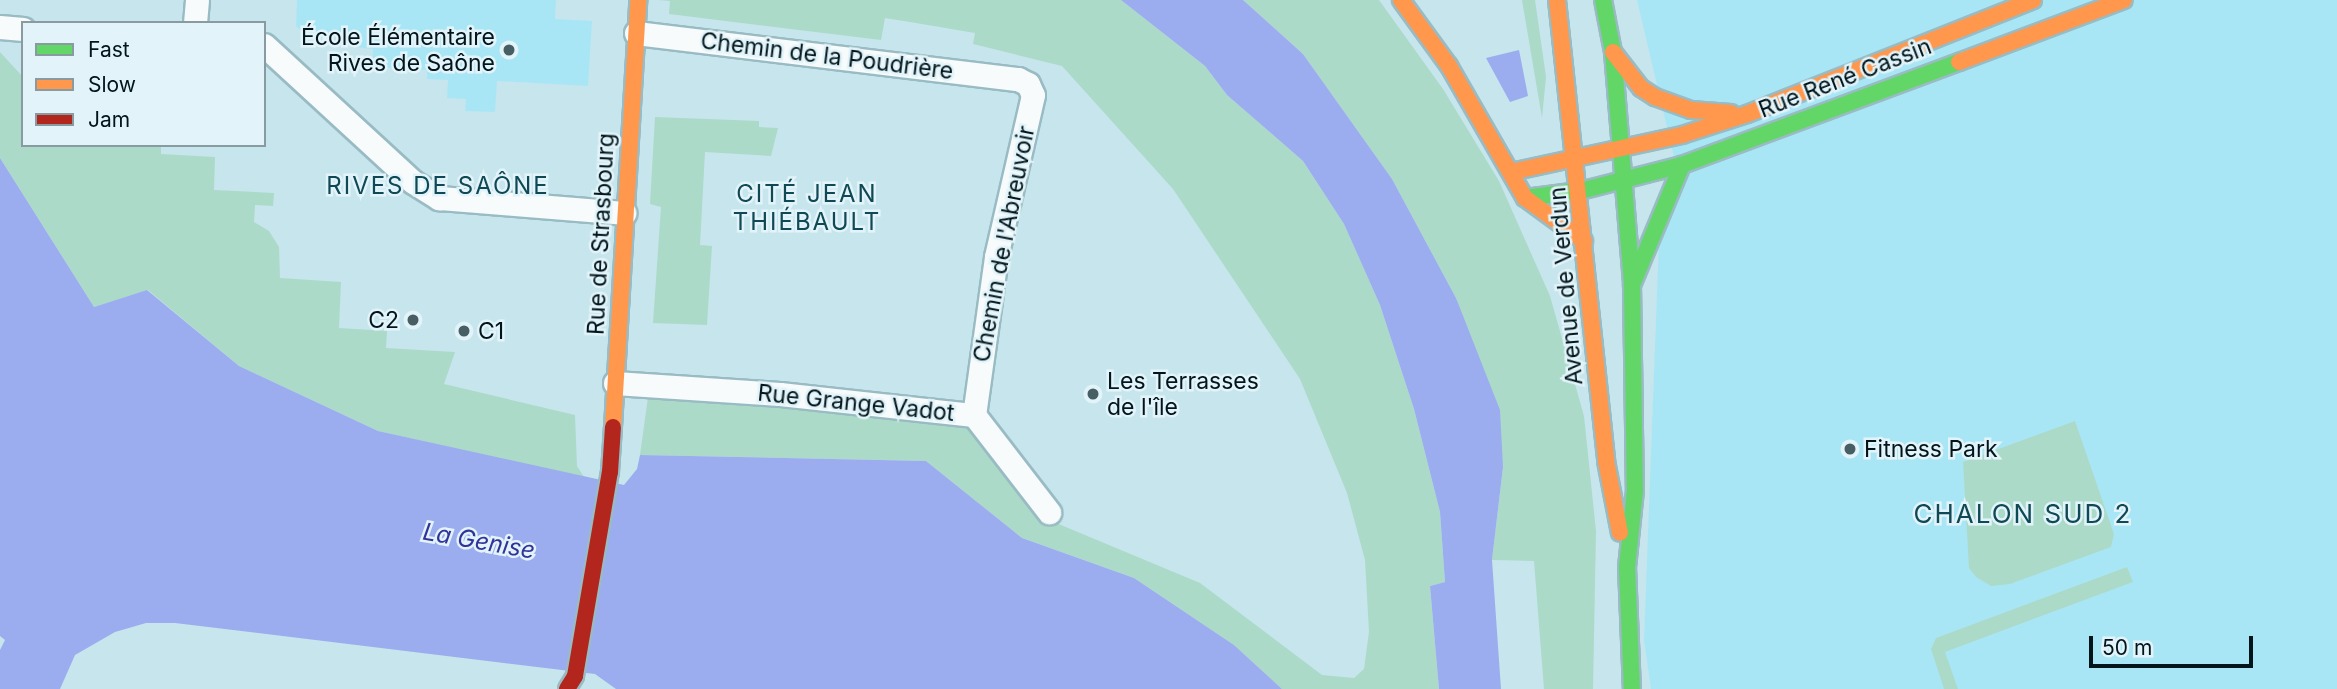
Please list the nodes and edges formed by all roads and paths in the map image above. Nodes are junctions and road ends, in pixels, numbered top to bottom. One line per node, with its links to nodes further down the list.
1 (197, 0): 9 (street)
2 (638, 0): 12 (main road, Rue de Strasbourg)
3 (1401, 0): 21 (main road)
4 (1557, 0): 19 (main road, Avenue de Verdun)
5 (1603, 0): 14 (main road, Avenue de Verdun)
6 (2033, 0): 17 (main road, Rue René Cassin)
7 (2042, 0): 15 (main road)
8 (2124, 0): 15 (main road, Rue René Cassin)
9 (195, 21)
10 (0, 27): 11 (street)
11 (21, 29)
12 (636, 33): 16 (street, Chemin de la Poudrière); 25 (main road, Rue de Strasbourg)
13 (266, 46): 25 (street)
14 (1613, 52): 17 (main road); 18 (main road, Avenue de Verdun)
15 (1939, 66): 20 (main road, Rue René Cassin)
16 (1018, 79): 29 (street, Chemin de l'Abreuvoir)
17 (1746, 114): 18 (main road, Rue René Cassin)
18 (1622, 148): 19 (main road, Rue René Cassin); 22 (main road, Avenue de Verdun)
19 (1576, 158): 21 (main road, Rue René Cassin); 23 (main road, Avenue de Verdun)
20 (1682, 165): 22 (main road, Rue René Cassin); 27 (main road)
21 (1511, 172): 24 (main road)
22 (1625, 181): 23 (main road, Rue René Cassin); 27 (main road, Avenue de Verdun)
23 (1580, 191): 24 (main road, Rue René Cassin); 26 (main road, Avenue de Verdun)
24 (1525, 198): 26 (main road)
25 (624, 213): 28 (main road, Rue de Strasbourg)
26 (1584, 240): 31 (main road, Avenue de Verdun)
27 (1632, 285): 31 (main road, Avenue de Verdun)
28 (615, 383): 29 (street, Rue Grange Vadot); 32 (main road, Rue de Strasbourg)
29 (974, 415): 30 (street, Rue Grange Vadot)
30 (1049, 512)
31 (1627, 567): 33 (main road, Avenue de Verdun)
32 (571, 682)
33 (1633, 689)

